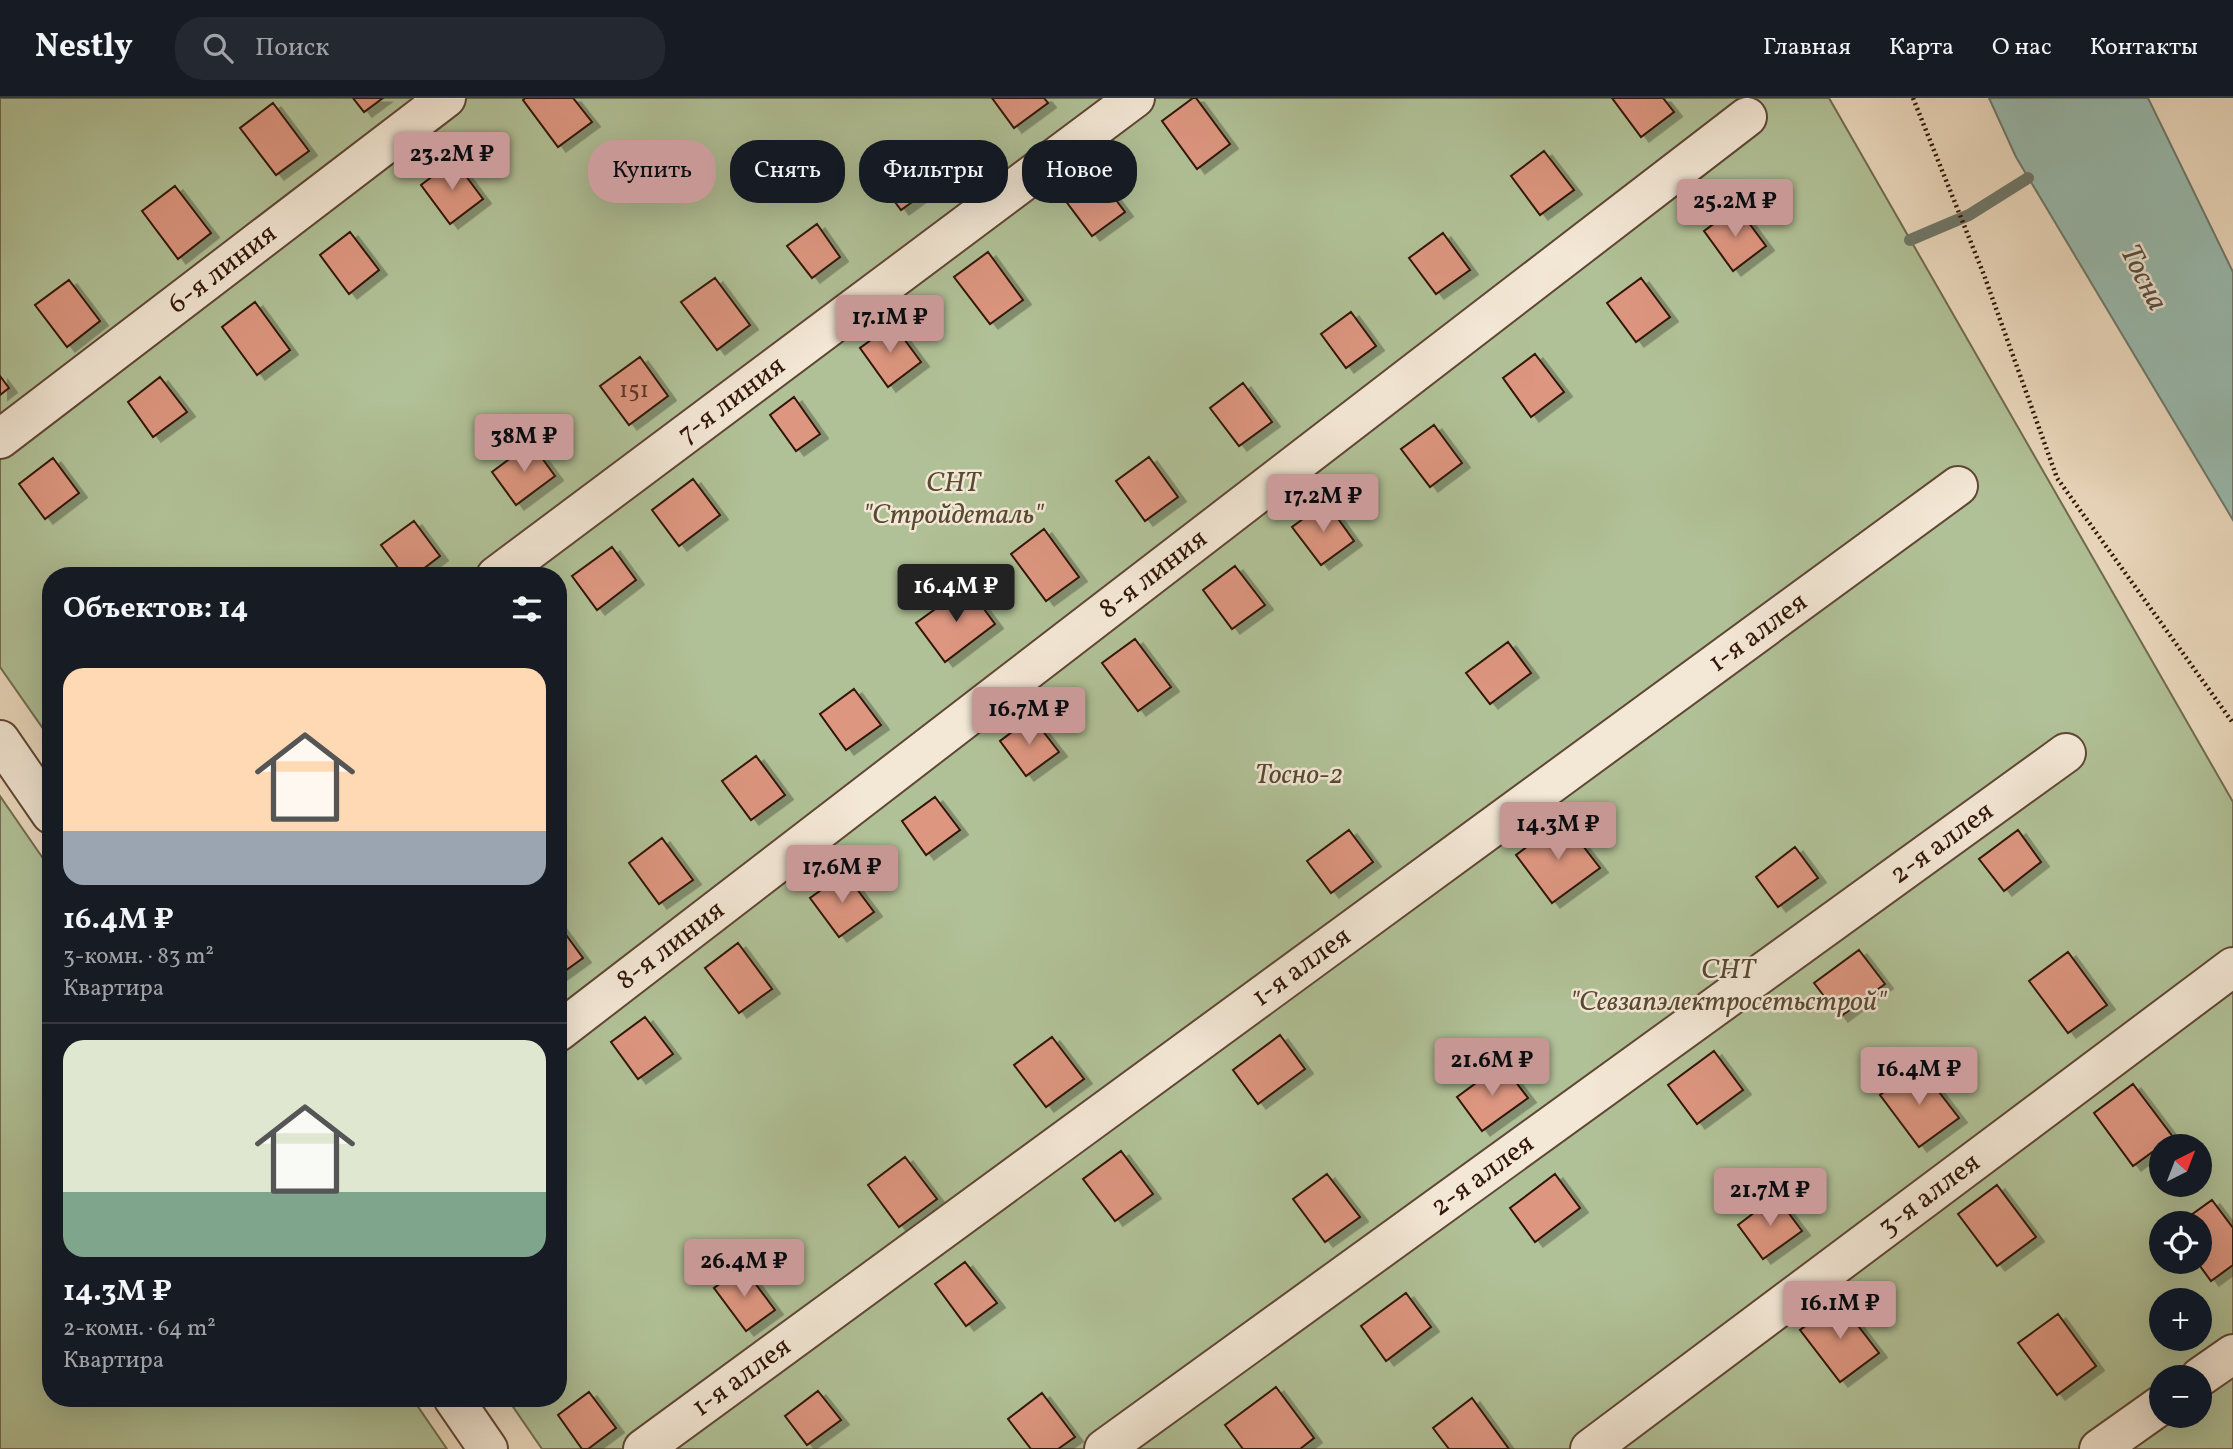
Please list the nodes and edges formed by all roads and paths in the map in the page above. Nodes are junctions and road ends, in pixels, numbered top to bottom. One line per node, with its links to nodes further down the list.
1 (446, 98): 5 (street, 6-я линия)
2 (1135, 98): 7 (street, 7-я линия)
3 (1913, 98): 8 (path)
4 (1747, 117): 13 (street, 8-я линия)
5 (0, 439)
6 (1958, 486): 19 (street, 1-я аллея)
7 (508, 567)
8 (2233, 723)
9 (0, 740): 11 (street)
10 (2066, 753): 20 (street, 2-я аллея)
11 (42, 801)
12 (2233, 967): 21 (street, 3-я аллея)
13 (567, 1025)
14 (2233, 1354): 15 (street)
15 (2212, 1369)
16 (459, 1407): 18 (street)
17 (2149, 1414): 22 (street)
18 (488, 1449)
19 (643, 1449)
20 (1104, 1449)
21 (1590, 1449)
22 (2099, 1449)

